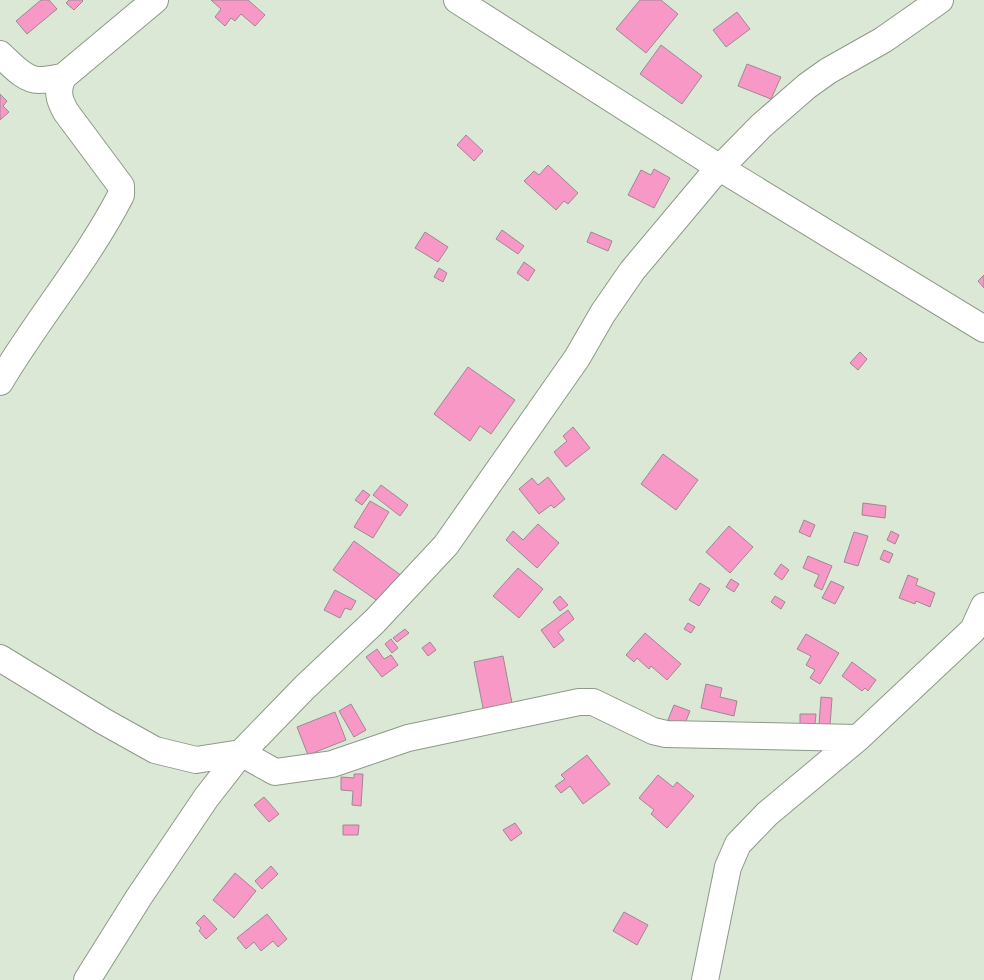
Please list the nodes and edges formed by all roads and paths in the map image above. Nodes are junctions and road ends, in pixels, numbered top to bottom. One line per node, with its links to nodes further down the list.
1 (155, 0): 5 (street)
2 (457, 0): 6 (street)
3 (940, 0): 6 (street)
4 (0, 54): 5 (street)
5 (63, 77): 8 (street)
6 (720, 168): 7 (street); 12 (street)
7 (984, 329)
8 (0, 382)
9 (984, 606): 11 (street)
10 (0, 658): 13 (street)
11 (858, 738): 12 (street); 16 (street)
12 (241, 753): 13 (street); 14 (street)
13 (196, 760): 14 (street)
14 (206, 798): 15 (street)
15 (88, 980)
16 (705, 980)

